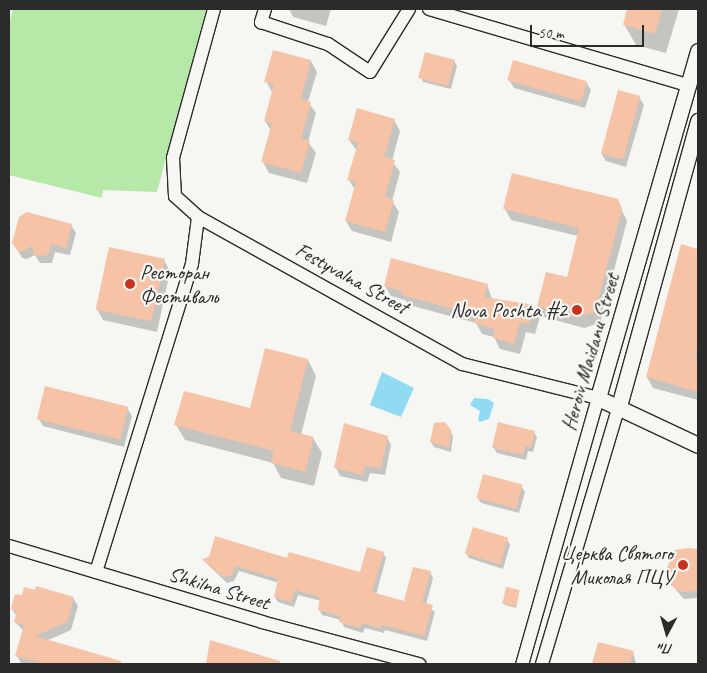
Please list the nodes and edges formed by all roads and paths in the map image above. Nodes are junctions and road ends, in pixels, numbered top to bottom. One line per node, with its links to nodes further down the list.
1 (214, 9): 8 (street, Festyvalna Street)
2 (265, 9): 3 (street)
3 (409, 9)
4 (428, 9): 6 (street)
5 (698, 51): 6 (street, Heroiv Maidanu Street)
6 (688, 85): 9 (street, Heroiv Maidanu Street)
7 (698, 121): 10 (street, Heroiv Maidanu Street)
8 (198, 217): 9 (street, Festyvalna Street); 13 (street)
9 (598, 398): 10 (street, Festyvalna Street); 15 (street, Heroiv Maidanu Street)
10 (619, 406): 11 (street, Festyvalna Street); 16 (street, Heroiv Maidanu Street)
11 (698, 445)
12 (9, 546): 13 (street, Shkilna Street)
13 (96, 572): 14 (street, Shkilna Street)
14 (419, 664)
15 (522, 664)
16 (542, 664)

